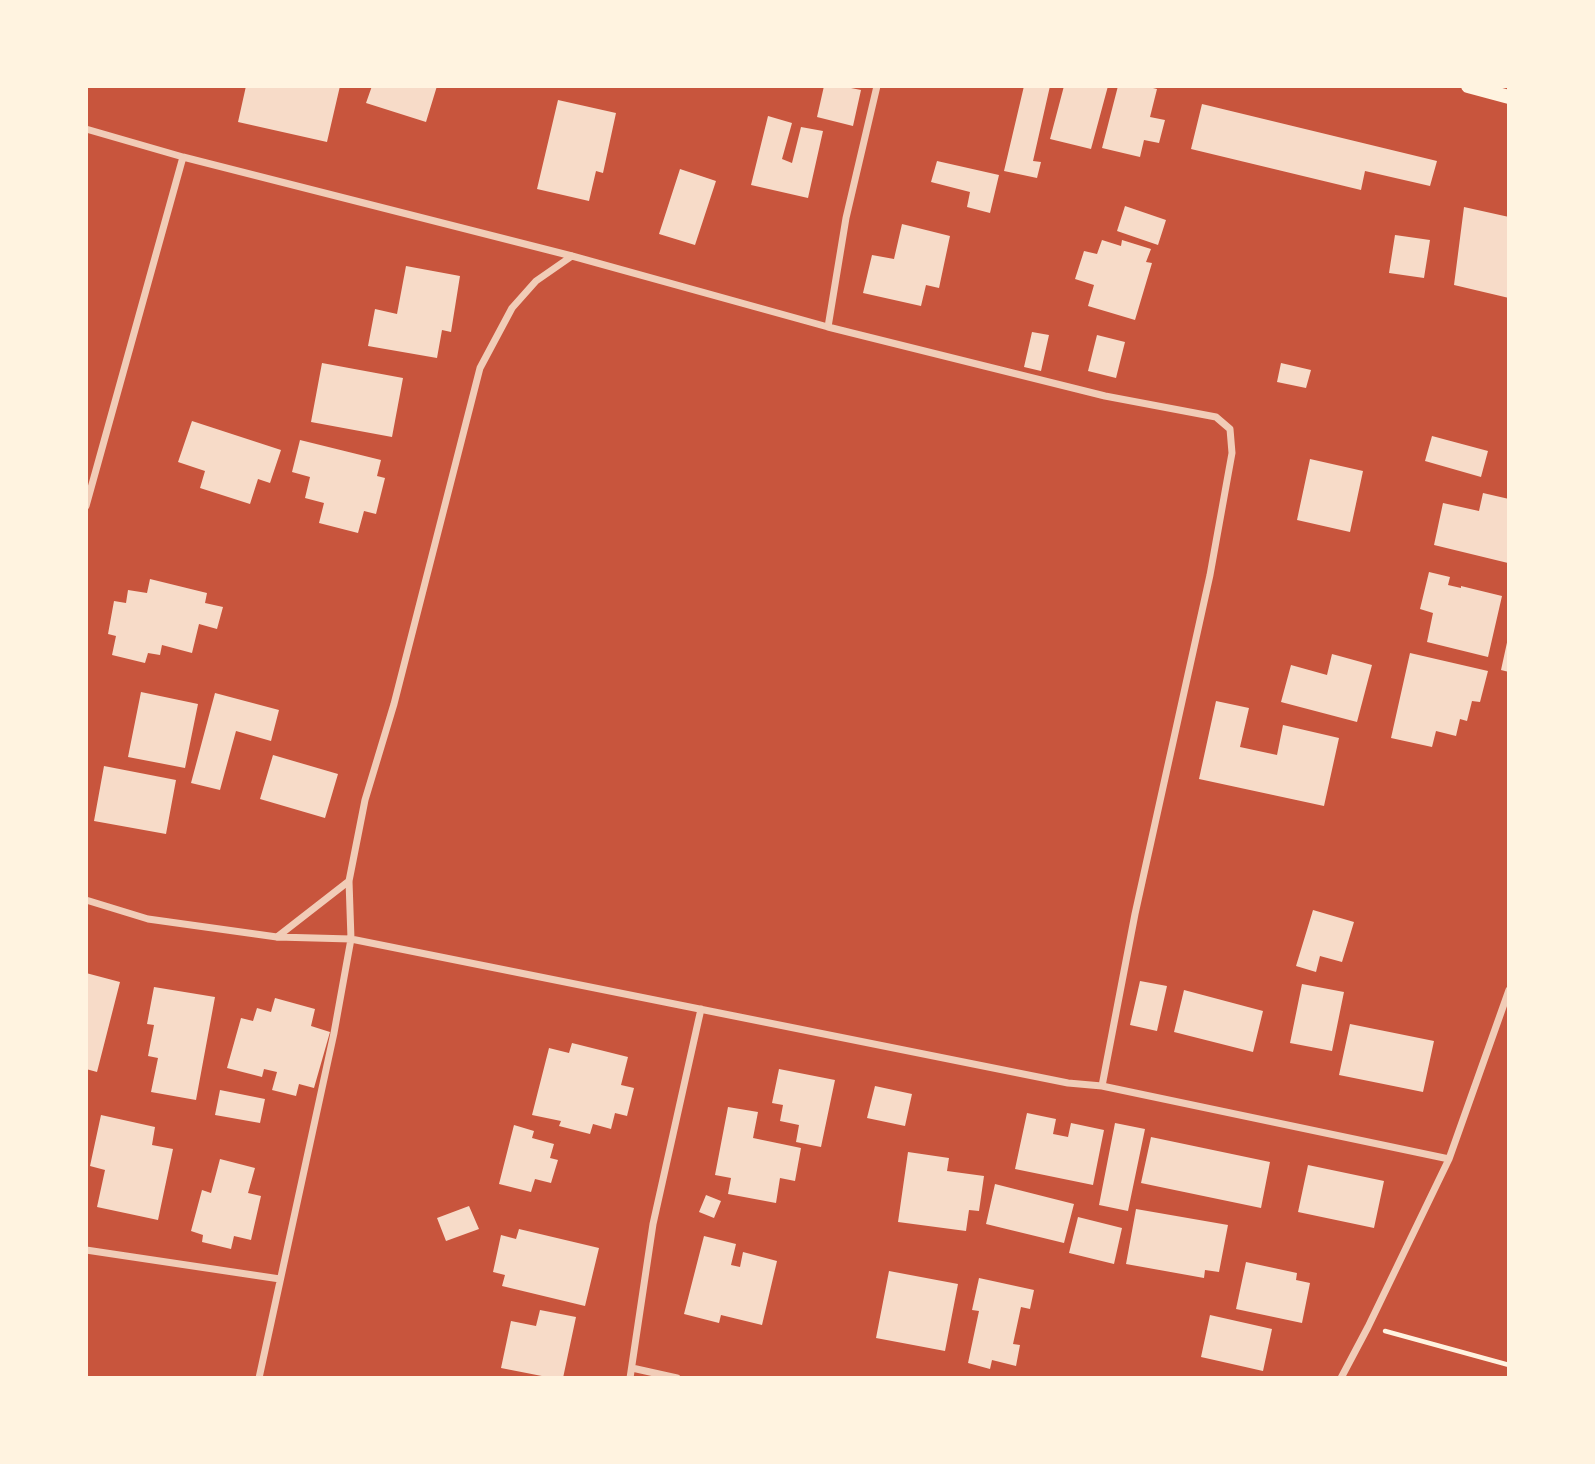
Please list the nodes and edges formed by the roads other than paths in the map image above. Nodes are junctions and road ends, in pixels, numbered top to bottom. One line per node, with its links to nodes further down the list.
1 (877, 86): 7 (street)
2 (1468, 86): 3 (main road)
3 (1509, 97)
4 (86, 129): 5 (street)
5 (183, 157): 6 (street); 8 (street)
6 (572, 256): 7 (street); 10 (street)
7 (828, 327): 16 (street)
8 (88, 490): 9 (street)
9 (86, 506)
10 (349, 881): 12 (street); 13 (street)
11 (86, 900): 12 (street)
12 (277, 937): 13 (street)
13 (351, 939): 15 (street); 19 (street)
14 (1509, 993): 17 (street)
15 (701, 1009): 16 (street); 20 (street)
16 (1102, 1086): 17 (street)
17 (1449, 1159): 24 (street)
18 (86, 1250): 19 (street)
19 (280, 1279): 21 (street)
20 (632, 1368): 22 (street); 23 (street)
21 (259, 1378)
22 (629, 1378)
23 (677, 1378)
24 (1341, 1378)

